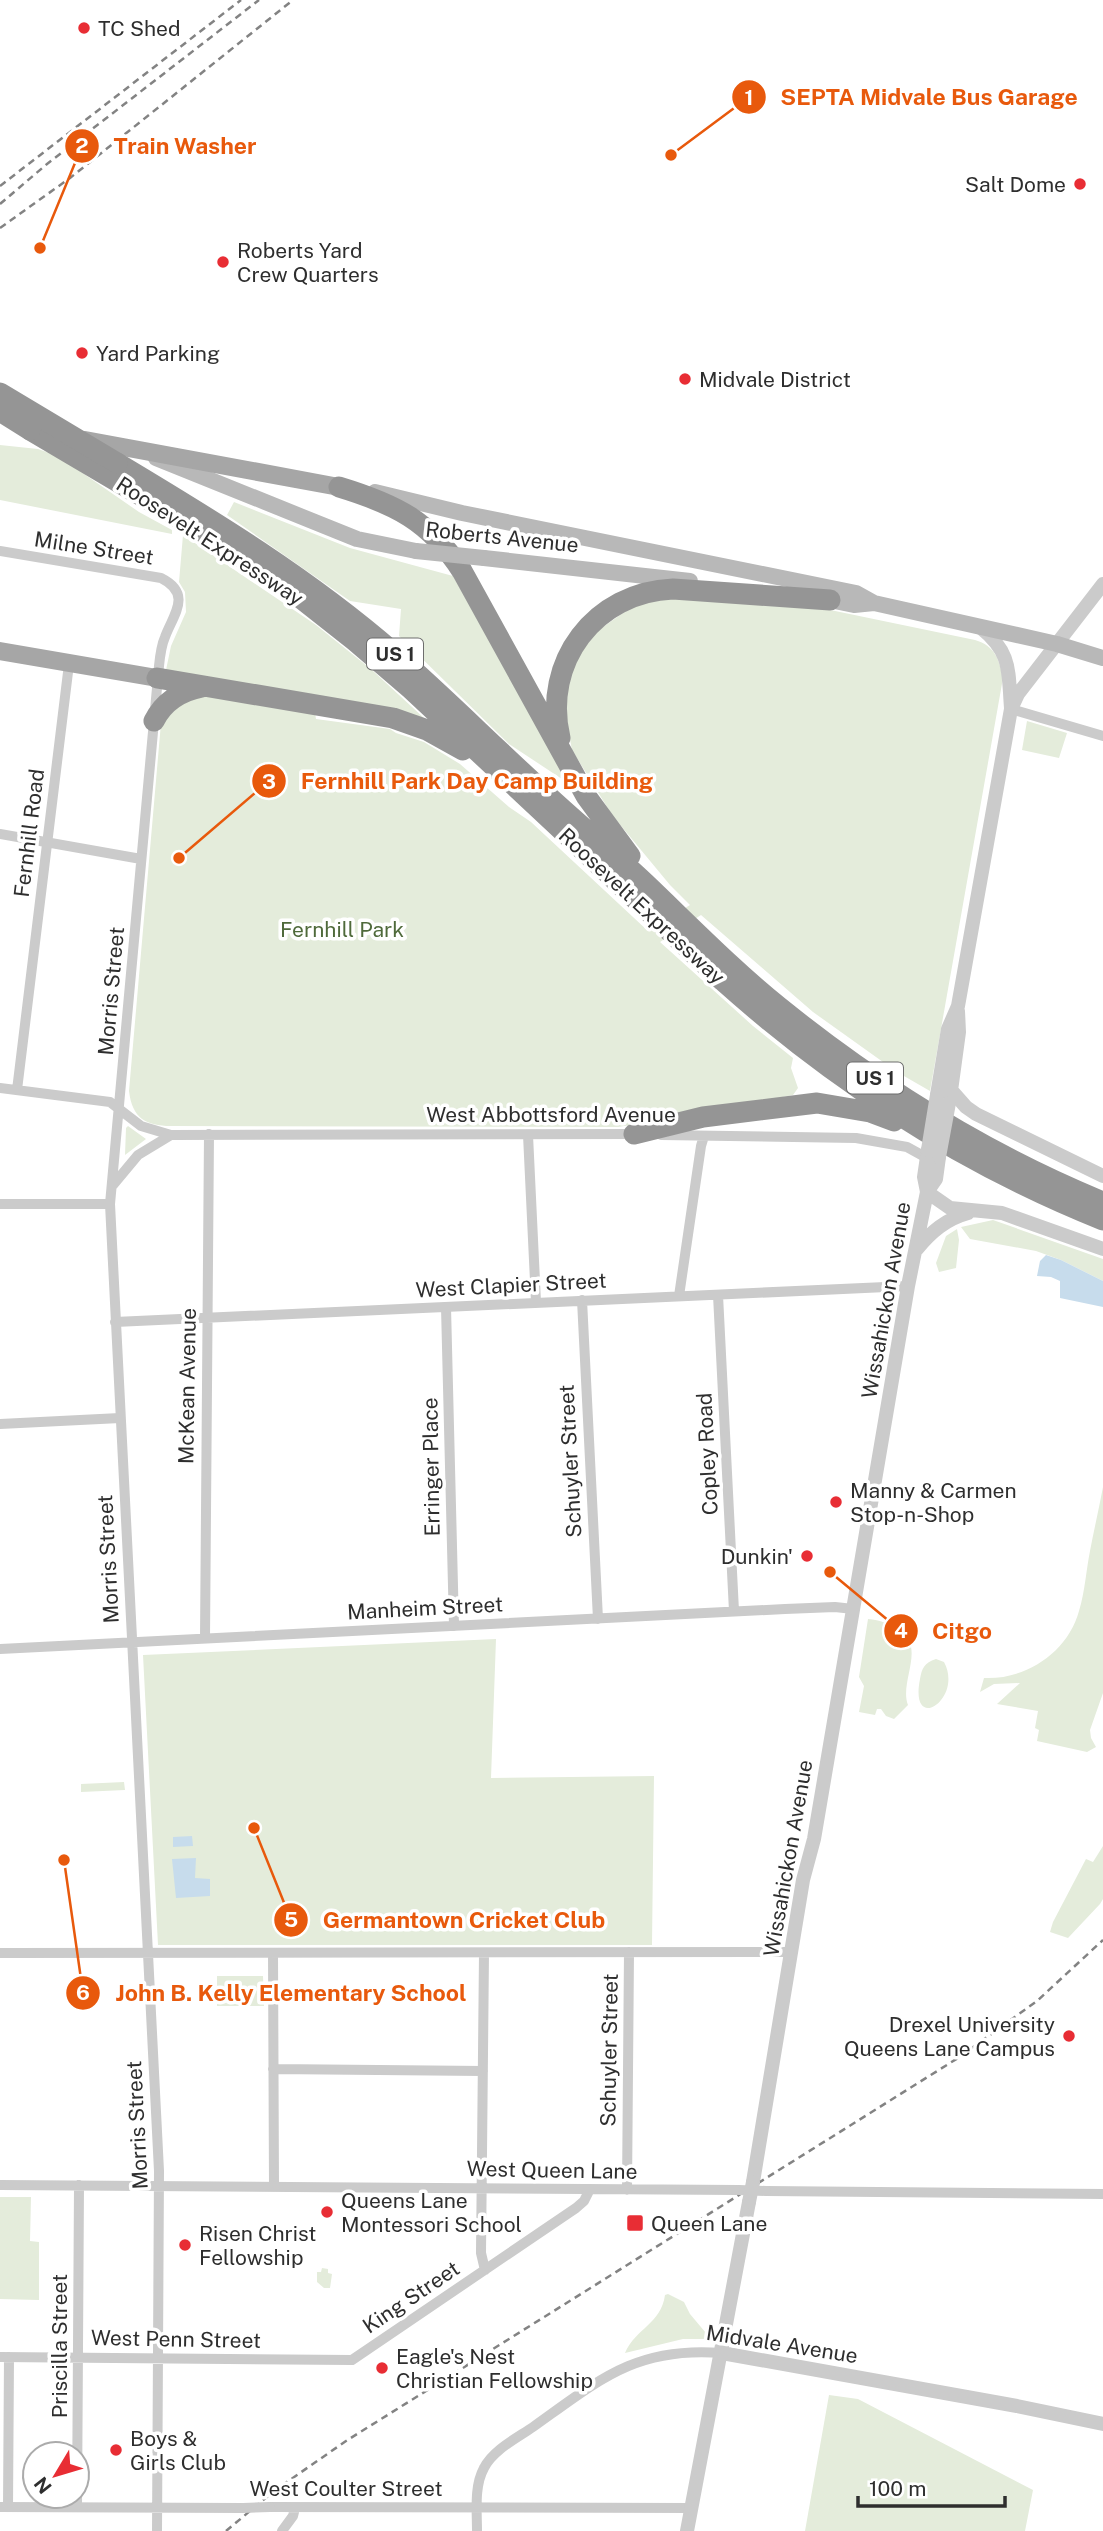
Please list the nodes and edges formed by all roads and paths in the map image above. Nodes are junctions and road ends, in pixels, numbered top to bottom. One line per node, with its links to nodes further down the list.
1 (0, 393): 5 (highway, Roosevelt Expressway / US 1, bridge)
2 (0, 411): 5 (highway, Roosevelt Expressway / US 1, bridge)
3 (0, 426): 4 (main road, Roberts Avenue)
4 (141, 452): 6 (main road, Roberts Avenue); 10 (main road, Roberts Avenue, bridge)
5 (115, 471): 23 (highway, Roosevelt Expressway / US 1); 27 (highway, Roosevelt Expressway / US 1)
6 (339, 487): 11 (main road, Roberts Avenue); 22 (highway)
7 (0, 551): 9 (street, Milne Street)
8 (1103, 584): 13 (street, Wissahickon Avenue)
9 (176, 592): 17 (street, Morris Street)
10 (830, 600): 11 (main road, Roberts Avenue); 22 (highway)
11 (874, 603): 12 (main road, Roberts Avenue)
12 (979, 626): 13 (main road, Roberts Avenue); 19 (street)
13 (1057, 644): 15 (main road, Roberts Avenue); 19 (street, Wissahickon Avenue)
14 (0, 651): 16 (main road)
15 (1103, 658)
16 (69, 664): 17 (main road); 25 (street, Fernhill Road)
17 (157, 678): 18 (highway); 20 (street, Morris Street)
18 (204, 687): 20 (highway); 23 (highway)
19 (1011, 709): 21 (street); 30 (street, Wissahickon Avenue)
20 (153, 721): 26 (street, Morris Street)
21 (1103, 736)
22 (568, 763): 27 (highway)
23 (510, 782): 33 (highway, Roosevelt Expressway / US 1)
24 (0, 834): 25 (street)
25 (47, 843): 26 (street); 29 (street, Fernhill Road)
26 (141, 859): 31 (street, Morris Street)
27 (676, 913): 43 (highway, Roosevelt Expressway / US 1)
28 (0, 1088): 29 (street, West Abbottsford Avenue)
29 (17, 1090): 31 (street, West Abbottsford Avenue)
30 (946, 1096): 39 (street, Wissahickon Avenue, bridge); 40 (street)
31 (120, 1109): 36 (street, West Abbottsford Avenue); 41 (street, Morris Street)
32 (728, 1114): 33 (highway); 35 (highway); 38 (highway)
33 (923, 1129): 47 (highway, Roosevelt Expressway / US 1)
34 (209, 1134): 36 (street, West Abbottsford Avenue); 37 (street, West Abbottsford Avenue); 56 (street, McKean Avenue)
35 (634, 1134): 37 (street, West Abbottsford Avenue); 38 (street, West Abbottsford Avenue)
36 (171, 1135): 41 (street, West Abbottsford Avenue)
37 (528, 1135): 54 (street)
38 (704, 1136): 39 (street, West Abbottsford Avenue); 52 (street)
39 (931, 1155): 42 (street, Wissahickon Avenue)
40 (1103, 1176)
41 (112, 1187): 45 (street, Morris Street)
42 (927, 1192): 46 (street); 49 (street, Wissahickon Avenue)
43 (1103, 1202)
44 (0, 1203): 45 (street)
45 (110, 1204): 57 (street, Morris Street)
46 (976, 1211): 48 (street); 49 (street)
47 (1103, 1220)
48 (1103, 1249)
49 (916, 1250): 50 (street, Wissahickon Avenue)
50 (908, 1286): 51 (street, West Clapier Street); 60 (street, Wissahickon Avenue)
51 (718, 1294): 52 (street, West Clapier Street); 61 (street, Copley Road)
52 (679, 1296): 53 (street, West Clapier Street)
53 (582, 1300): 54 (street, West Clapier Street); 62 (street, Schuyler Street)
54 (536, 1303): 55 (street, West Clapier Street)
55 (446, 1307): 56 (street, West Clapier Street); 63 (street, Erringer Place)
56 (207, 1318): 57 (street, West Clapier Street); 64 (street, McKean Avenue)
57 (115, 1322): 58 (street, Morris Street)
58 (120, 1418): 59 (street); 65 (street, Morris Street)
59 (0, 1424)
60 (853, 1609): 61 (street, Manheim Street); 68 (street, Wissahickon Avenue)
61 (734, 1611): 62 (street, Manheim Street)
62 (598, 1619): 63 (street, Manheim Street)
63 (454, 1626): 64 (street, Manheim Street)
64 (205, 1638): 65 (street, Manheim Street)
65 (132, 1642): 66 (street, Manheim Street); 69 (street, Morris Street)
66 (0, 1649)
67 (629, 1952): 68 (street); 71 (street); 81 (street, Schuyler Street)
68 (792, 1952): 82 (street, Wissahickon Avenue)
69 (148, 1953): 70 (street); 72 (street); 77 (street, Morris Street)
70 (273, 1953): 71 (street); 73 (street)
71 (484, 1953): 74 (street)
72 (0, 1954)
73 (273, 2069): 74 (street); 78 (street)
74 (482, 2071): 79 (street)
75 (0, 2185): 76 (street, West Queen Lane)
76 (79, 2185): 77 (street, West Queen Lane); 87 (street, Priscilla Street)
77 (159, 2186): 78 (street, West Queen Lane); 88 (street, Morris Street)
78 (274, 2187): 79 (street, West Queen Lane)
79 (481, 2189): 80 (street, West Queen Lane); 84 (street)
80 (590, 2189): 81 (street, West Queen Lane); 84 (street, King Street)
81 (626, 2190): 82 (street, West Queen Lane)
82 (752, 2191): 83 (street, West Queen Lane); 85 (street, Wissahickon Avenue)
83 (1103, 2194)
84 (485, 2270): 89 (street, King Street)
85 (722, 2353): 90 (street, Midvale Avenue); 95 (street, Midvale Avenue); 97 (street, Wissahickon Avenue)
86 (4, 2357): 87 (street, West Penn Street); 92 (street)
87 (78, 2358): 88 (street, West Penn Street); 91 (street, Priscilla Street)
88 (158, 2358): 89 (street, West Penn Street); 94 (street, Morris Street)
89 (352, 2360)
90 (1103, 2424)
91 (77, 2440)
92 (4, 2507)
93 (91, 2507): 94 (street, West Coulter Street)
94 (157, 2507): 96 (street, West Coulter Street, bridge); 98 (street, Morris Street)
95 (477, 2507): 96 (street, West Coulter Street); 97 (street, West Coulter Street); 100 (street, Midvale Avenue)
96 (295, 2508): 99 (street)
97 (692, 2508): 101 (street, Wissahickon Avenue)
98 (157, 2531)
99 (282, 2531)
100 (477, 2531)
101 (687, 2531)

